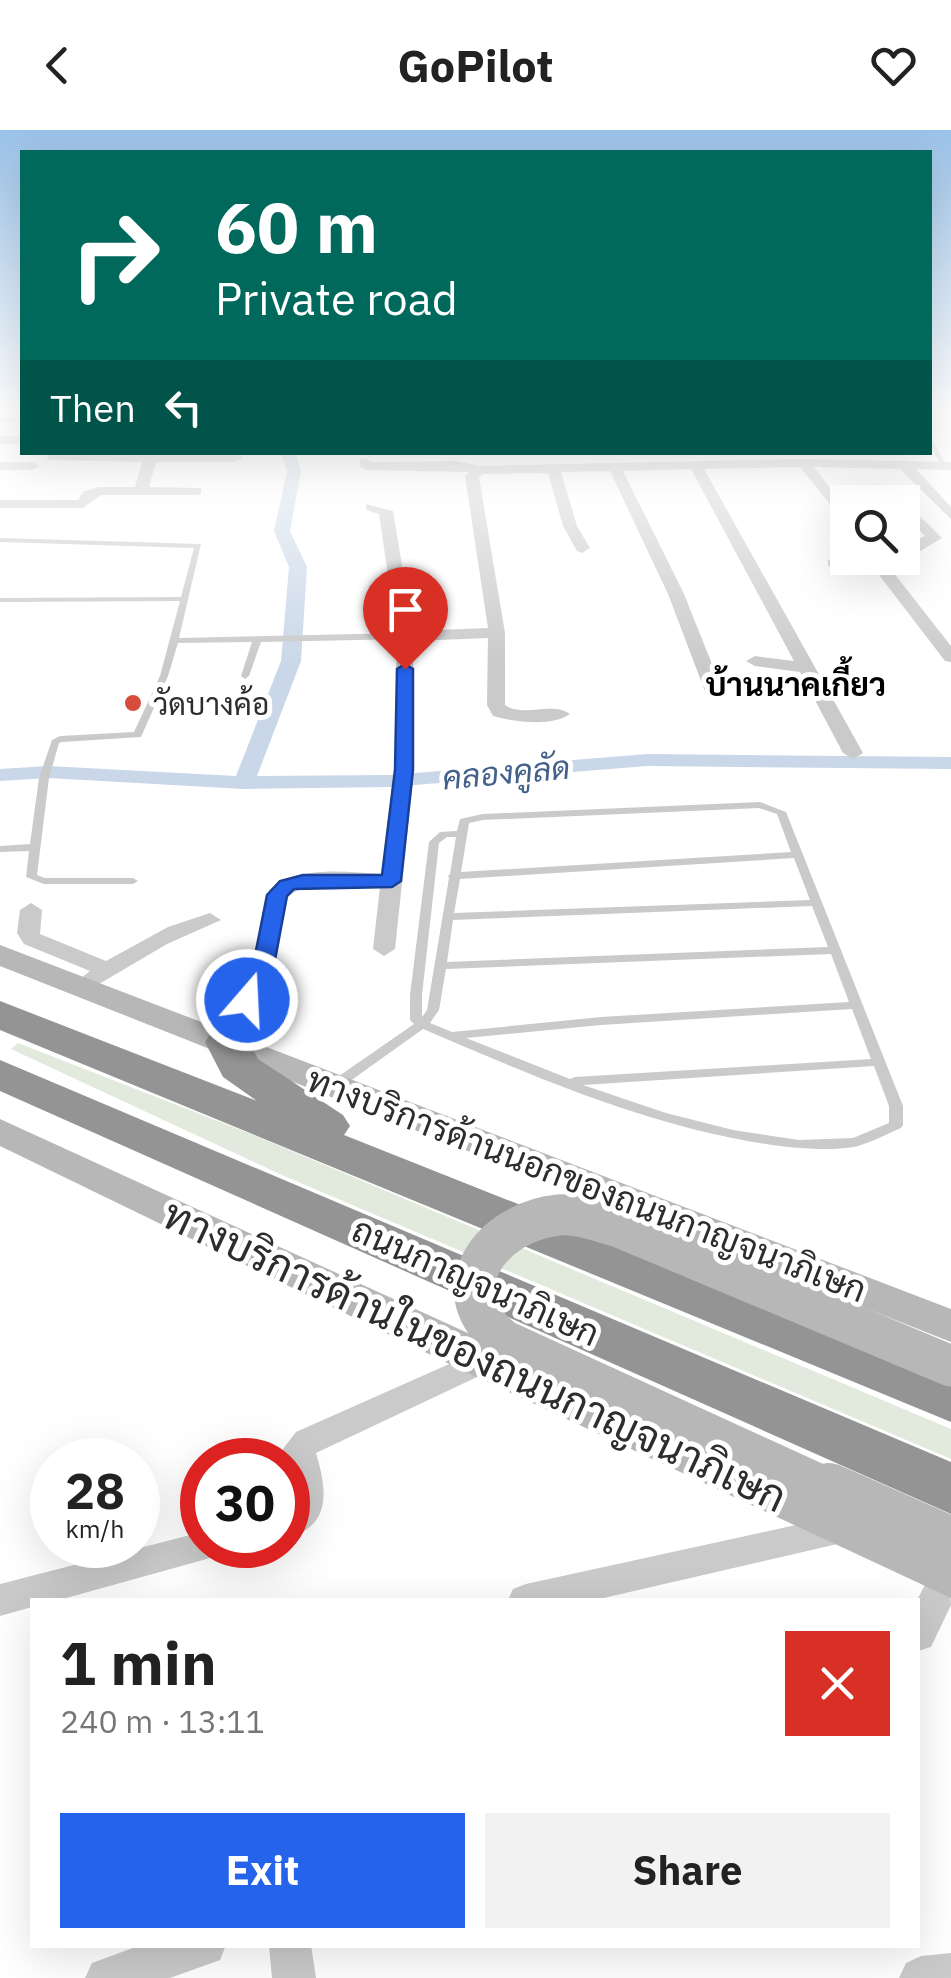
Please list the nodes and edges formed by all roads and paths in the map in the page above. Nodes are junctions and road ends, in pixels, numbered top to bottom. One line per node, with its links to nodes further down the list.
1 (94, 493): 8 (street)
2 (475, 493): 19 (street)
3 (560, 493): 15 (street)
4 (627, 493): 27 (street)
5 (710, 493): 25 (street)
6 (931, 493): 11 (street)
7 (0, 504): 8 (street)
8 (83, 504): 9 (street)
9 (208, 506)
10 (371, 507): 20 (street)
11 (951, 515)
12 (920, 522): 14 (street)
13 (0, 540): 18 (lane)
14 (920, 542)
15 (582, 548)
16 (888, 575): 23 (street)
17 (0, 600): 18 (lane)
18 (185, 600): 22 (lane)
19 (497, 633): 20 (street); 28 (street)
20 (405, 636): 21 (lane); 36 (street)
21 (258, 640): 22 (lane); 26 (lane)
22 (174, 641): 31 (lane)
23 (951, 656)
24 (754, 661): 25 (street)
25 (807, 668): 29 (street)
26 (245, 676)
27 (715, 694)
28 (561, 714)
29 (854, 753)
30 (461, 834): 33 (lane); 34 (lane); 48 (lane)
31 (32, 847): 32 (lane); 35 (lane)
32 (1, 849)
33 (797, 855): 34 (lane); 37 (lane)
34 (453, 876): 39 (lane)
35 (133, 881)
36 (392, 881): 41 (street); 50 (street)
37 (816, 903): 39 (lane); 42 (lane)
38 (31, 910): 45 (street)
39 (448, 918): 44 (lane)
40 (210, 920): 45 (street)
41 (384, 949)
42 (836, 950): 44 (lane); 46 (lane)
43 (0, 956): 45 (main road, ทางบริการด้านนอกของถนนกาญจนาภิเษก)
44 (440, 966): 48 (lane)
45 (94, 978): 50 (main road, ทางบริการด้านนอกของถนนกาญจนาภิเษก)
46 (858, 1004): 49 (lane); 51 (lane)
47 (0, 1014): 56 (highway, ถนนกาญจนาภิเษก)
48 (422, 1024): 49 (lane); 54 (lane)
49 (449, 1036): 53 (lane)
50 (216, 1038): 54 (main road, ทางบริการด้านนอกของถนนกาญจนาภิเษก); 56 (highway)
51 (878, 1062): 53 (lane); 53 (lane)
52 (0, 1074): 62 (highway, ถนนกาญจนาภิเษก)
53 (568, 1082)
54 (334, 1086): 57 (main road, ทางบริการด้านนอกของถนนกาญจนาภิเษก)
55 (0, 1131): 58 (main road, ทางบริการด้านในของถนนกาญจนาภิเษก)
56 (358, 1157): 60 (highway, ถนนกาญจนาภิเษก)
57 (951, 1326)
58 (483, 1361): 61 (street); 63 (main road, ทางบริการด้านในของถนนกาญจนาภิเษก)
59 (951, 1366): 65 (main road, bridge)
60 (951, 1400)
61 (310, 1439)
62 (951, 1489)
63 (846, 1528): 65 (main road, ทางบริการด้านในของถนนกาญจนาภิเษก); 66 (street)
64 (180, 1553): 67 (street)
65 (950, 1565): 68 (street)
66 (535, 1598)
67 (0, 1600)
68 (920, 1631)
69 (196, 1948): 72 (street)
70 (290, 1948): 73 (street)
71 (951, 1975): 74 (street)
72 (106, 1978)
73 (294, 1978)
74 (921, 1978)

